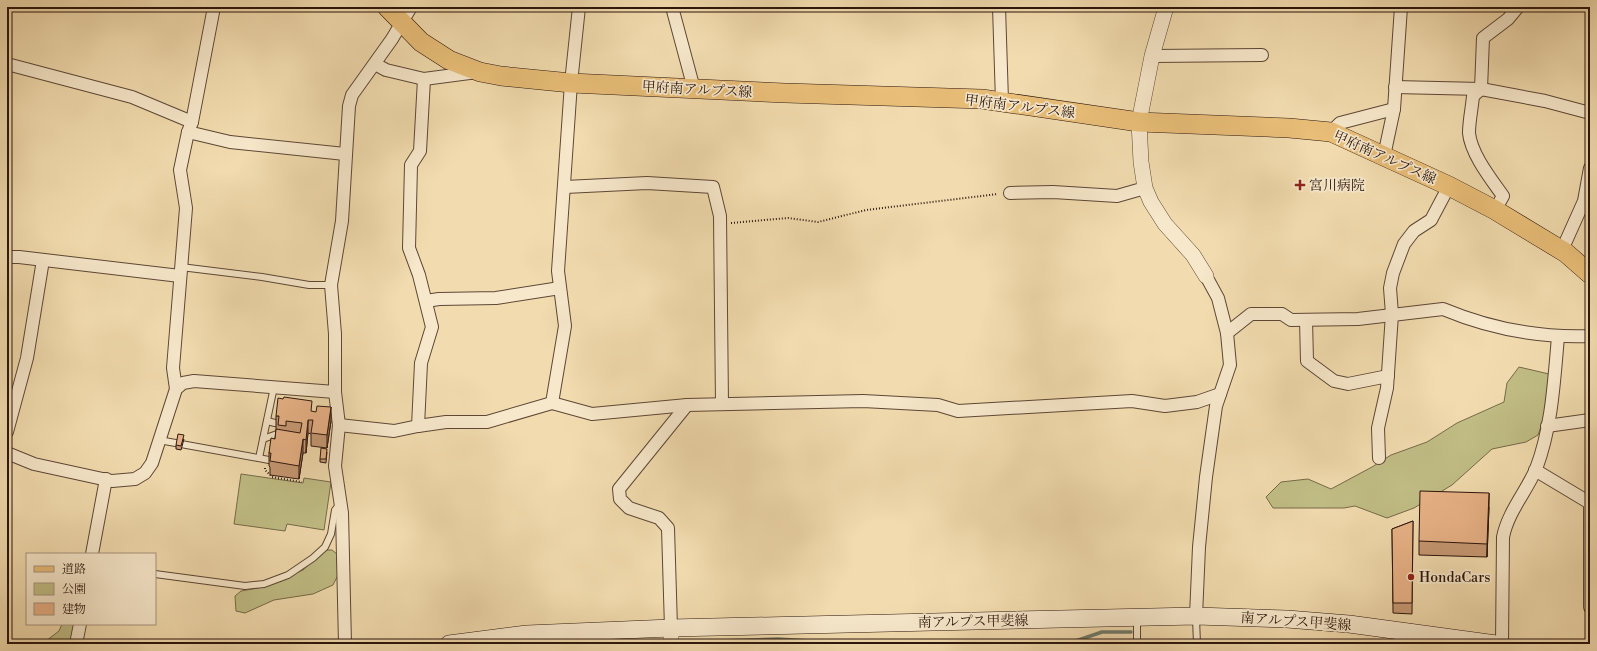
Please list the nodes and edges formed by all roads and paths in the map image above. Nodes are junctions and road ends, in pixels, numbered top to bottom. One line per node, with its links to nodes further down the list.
1 (214, 7): 24 (street)
2 (387, 7): 9 (main road, 甲府南アルプス線)
3 (579, 7): 16 (street)
4 (672, 7): 18 (street)
5 (999, 7): 20 (street)
6 (1166, 7): 11 (street)
7 (1401, 7): 17 (street)
8 (1518, 7): 19 (street)
9 (407, 15): 13 (street); 14 (main road, 甲府南アルプス線)
10 (1262, 55): 11 (street)
11 (1152, 56): 23 (street)
12 (7, 64): 24 (street)
13 (375, 64): 15 (street); 26 (street)
14 (480, 72): 15 (street); 16 (main road, 甲府南アルプス線)
15 (424, 79): 43 (street)
16 (571, 83): 18 (main road, 甲府南アルプス線); 29 (street)
17 (1395, 87): 19 (street); 21 (street)
18 (694, 89): 20 (main road, 甲府南アルプス線)
19 (1481, 89): 22 (street); 33 (street)
20 (1002, 101): 23 (main road, 甲府南アルプス線)
21 (1394, 109): 25 (street); 27 (street)
22 (1590, 113)
23 (1139, 122): 25 (main road, 甲府南アルプス線); 31 (street)
24 (190, 127): 26 (street); 38 (street)
25 (1331, 132): 27 (main road, 甲府南アルプス線)
26 (346, 154): 41 (street)
27 (1384, 156): 30 (main road, 甲府南アルプス線)
28 (1590, 168): 35 (street)
29 (565, 186): 34 (street); 42 (street)
30 (1449, 186): 33 (main road, 甲府南アルプス線); 44 (street)
31 (1145, 188): 32 (street); 40 (street)
32 (1010, 193): 34 (path)
33 (1495, 210): 35 (main road, 甲府南アルプス線)
34 (720, 224): 55 (street)
35 (1562, 250): 39 (main road, 甲府南アルプス線)
36 (7, 257): 37 (street)
37 (44, 260): 38 (street); 63 (street)
38 (180, 271): 41 (lane); 51 (street)
39 (1590, 274)
40 (1206, 276): 46 (street)
41 (331, 285): 52 (street)
42 (560, 288): 43 (street); 54 (street)
43 (426, 301): 61 (street)
44 (1392, 314): 45 (street); 48 (street); 49 (street)
45 (1306, 320): 46 (street); 49 (street)
46 (1228, 333): 53 (street)
47 (1590, 336): 48 (street)
48 (1558, 337): 62 (street)
49 (1388, 376): 68 (street)
50 (274, 387): 51 (street); 52 (street); 58 (lane)
51 (176, 389): 66 (street)
52 (335, 392): 60 (street)
53 (1220, 394): 55 (street); 78 (street)
54 (552, 404): 56 (street); 61 (street)
55 (722, 404): 56 (street)
56 (686, 405): 81 (street)
57 (1590, 420): 62 (street)
58 (267, 421): 59 (lane); 65 (lane)
59 (276, 423)
60 (339, 425): 61 (street); 73 (street)
61 (418, 426)
62 (1548, 426): 70 (street)
63 (7, 432)
64 (277, 434): 65 (lane)
65 (263, 439): 69 (lane)
66 (159, 440): 69 (lane); 71 (street)
67 (7, 453): 71 (street)
68 (1379, 458)
69 (264, 459): 72 (path)
70 (1535, 470): 74 (street); 88 (street)
71 (106, 479): 75 (street)
72 (302, 482)
73 (340, 502): 76 (lane); 83 (street)
74 (1590, 503): 77 (street)
75 (92, 553)
76 (156, 574)
77 (1590, 607)
78 (1196, 616): 79 (main road, 南アルプス甲斐線); 86 (lane); 87 (main road, 南アルプス甲斐線)
79 (1136, 617): 81 (main road, 南アルプス甲斐線); 85 (lane)
80 (80, 625): 82 (street)
81 (671, 636): 84 (main road, 南アルプス甲斐線)
82 (76, 644)
83 (345, 644)
84 (449, 644)
85 (1137, 644)
86 (1197, 644)
87 (1496, 644)
88 (1502, 644)

